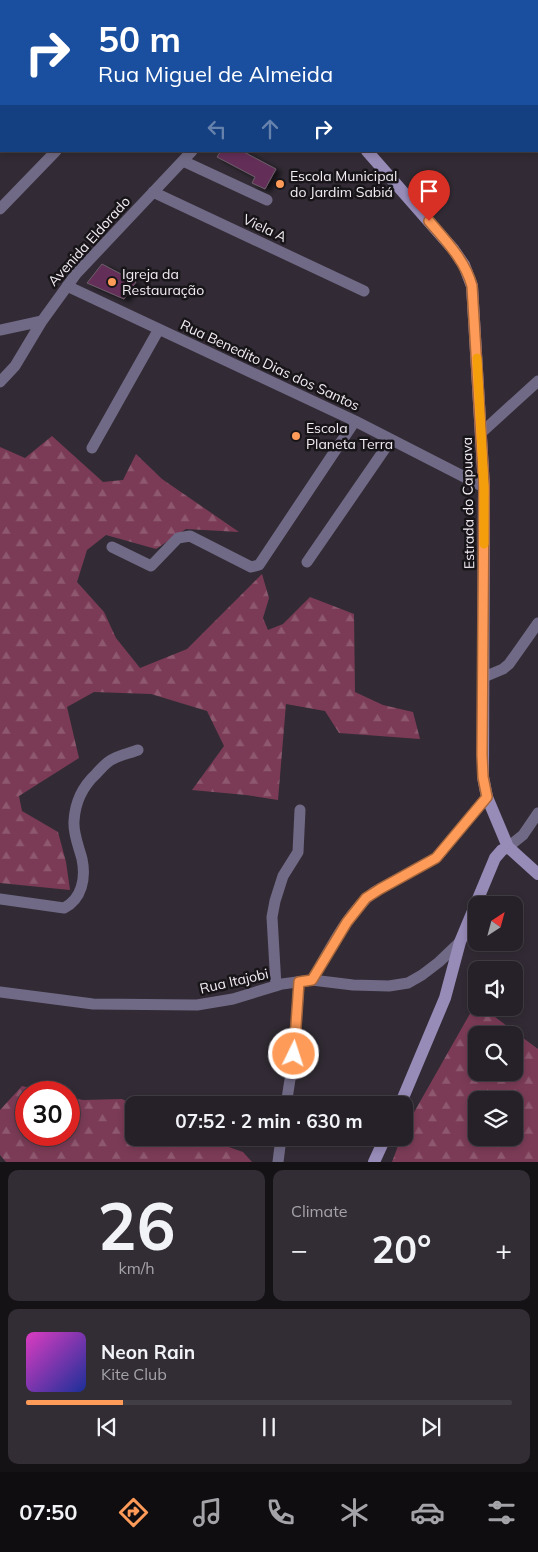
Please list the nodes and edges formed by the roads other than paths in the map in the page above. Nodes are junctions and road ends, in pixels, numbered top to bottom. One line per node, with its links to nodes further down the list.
1 (55, 152): 7 (street)
2 (191, 152): 4 (street, Avenida Eldorado)
3 (368, 152): 16 (street, Estrada do Capuava)
4 (183, 161): 5 (street, Avenida Eldorado); 6 (street)
5 (153, 192): 8 (street, Avenida Eldorado); 9 (street, Viela A)
6 (267, 200)
7 (0, 209)
8 (67, 286): 10 (street, Avenida Eldorado); 11 (street, Rua Benedito Dias dos Santos)
9 (364, 290)
10 (42, 321): 12 (street); 14 (street, Avenida Eldorado)
11 (159, 329): 15 (street, Rua Benedito Dias dos Santos); 18 (street)
12 (0, 330)
13 (538, 381): 16 (street)
14 (0, 382)
15 (354, 421): 17 (street, Rua Benedito Dias dos Santos); 20 (street)
16 (482, 433): 19 (street, Estrada do Capuava)
17 (391, 440): 19 (street, Rua Benedito Dias dos Santos); 21 (street)
18 (92, 448)
19 (484, 487): 23 (street, Estrada do Capuava)
20 (112, 547)
21 (307, 562)
22 (538, 624): 23 (street)
23 (484, 677): 25 (street, Estrada do Capuava)
24 (138, 750): 30 (street)
25 (487, 797): 28 (street, Estrada do Capuava); 32 (street)
26 (300, 810): 34 (street)
27 (538, 813): 28 (street)
28 (508, 847): 29 (street, Estrada do Capuava); 31 (street)
29 (538, 874)
30 (0, 899)
31 (460, 942): 32 (street, Rua Itajobi); 37 (street)
32 (312, 980): 33 (street, Rua Itajobi)
33 (299, 982): 34 (street, Rua Itajobi); 36 (street)
34 (276, 986): 35 (street, Rua Itajobi)
35 (0, 992)
36 (287, 1096)
37 (404, 1096)
38 (280, 1146): 40 (street)
39 (381, 1146): 41 (street)
40 (278, 1162)
41 (374, 1162)

